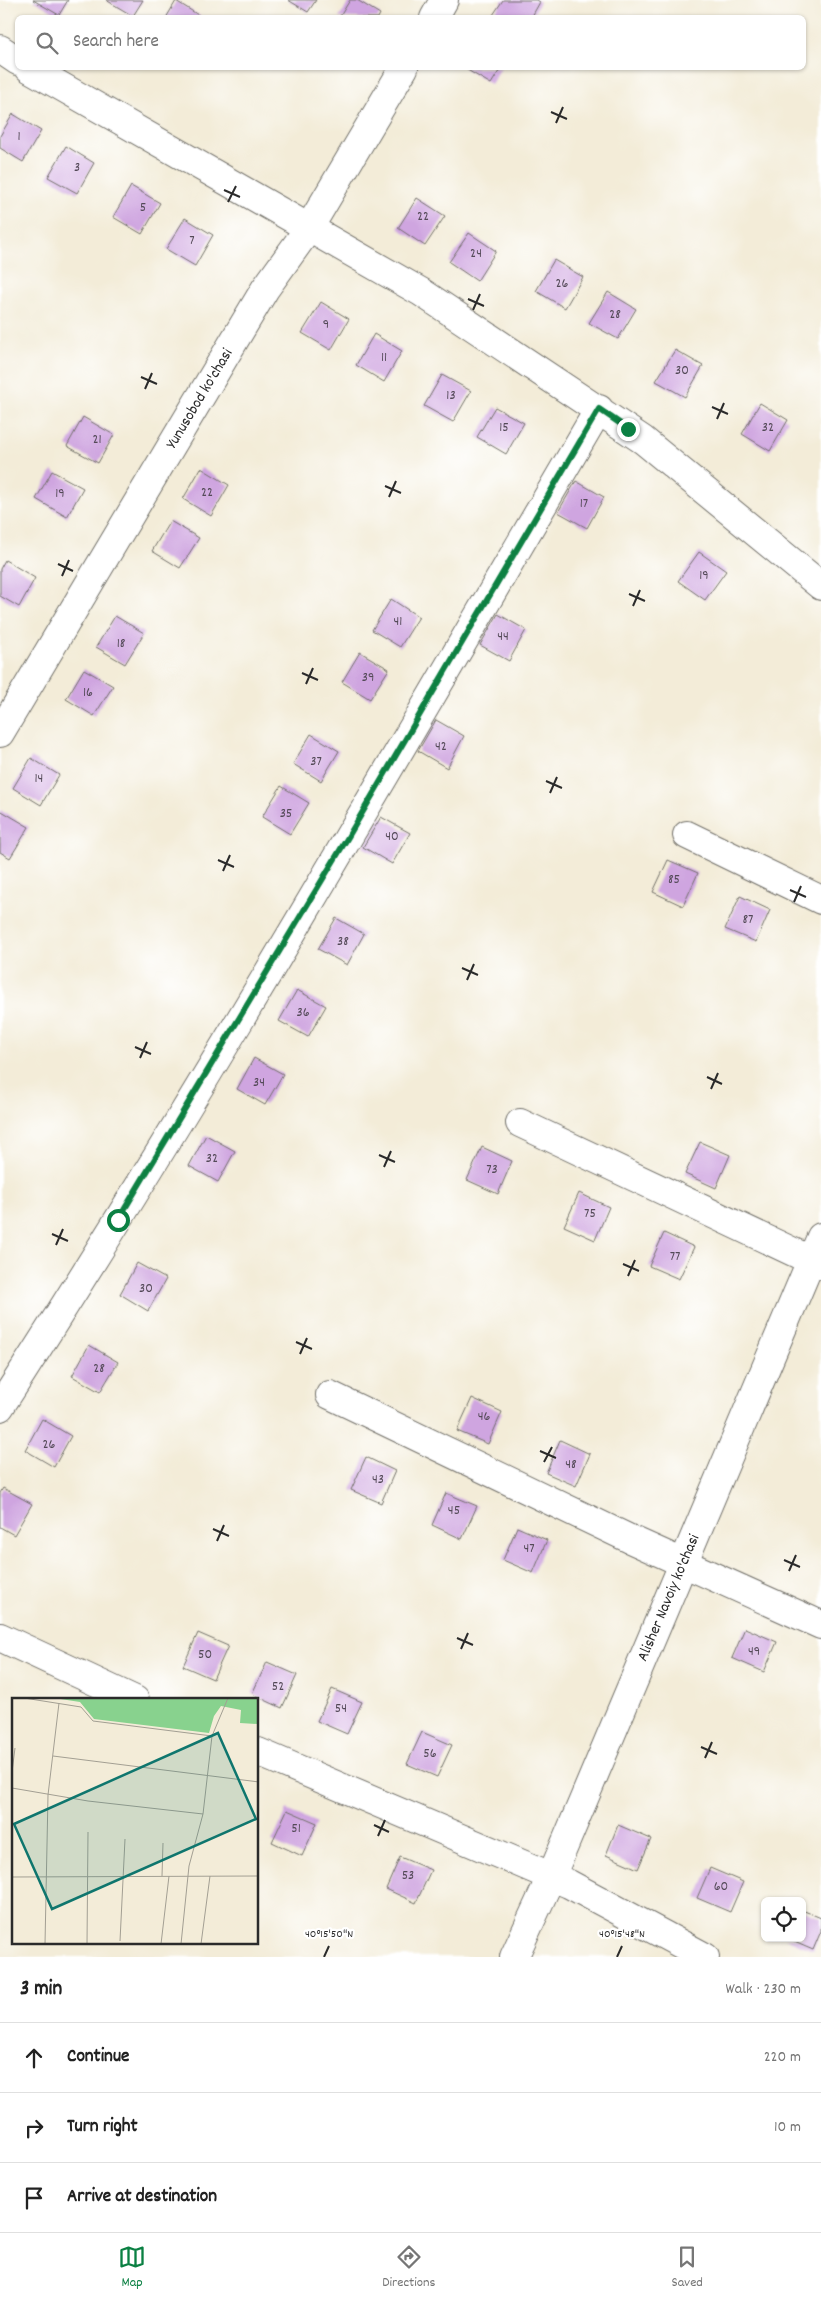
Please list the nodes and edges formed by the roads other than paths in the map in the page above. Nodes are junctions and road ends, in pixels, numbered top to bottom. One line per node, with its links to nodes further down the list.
1 (444, 0): 2 (street)
2 (436, 15)
3 (32, 70): 5 (street)
4 (403, 70): 5 (street, Yunusobod ko'chasi)
5 (309, 228): 6 (street); 8 (street, Yunusobod ko'chasi)
6 (599, 409): 7 (street); 14 (street)
7 (821, 586)
8 (0, 733)
9 (688, 835): 10 (street)
10 (821, 900)
11 (520, 1123): 12 (street)
12 (818, 1254): 15 (street, Alisher Navoiy ko'chasi)
13 (330, 1395): 15 (street)
14 (0, 1407)
15 (683, 1563): 16 (street); 20 (street, Alisher Navoiy ko'chasi)
16 (821, 1625)
17 (0, 1637): 18 (street)
18 (131, 1698)
19 (259, 1752): 20 (street)
20 (552, 1877): 21 (street, Alisher Navoiy ko'chasi); 22 (street)
21 (514, 1957)
22 (705, 1957)

